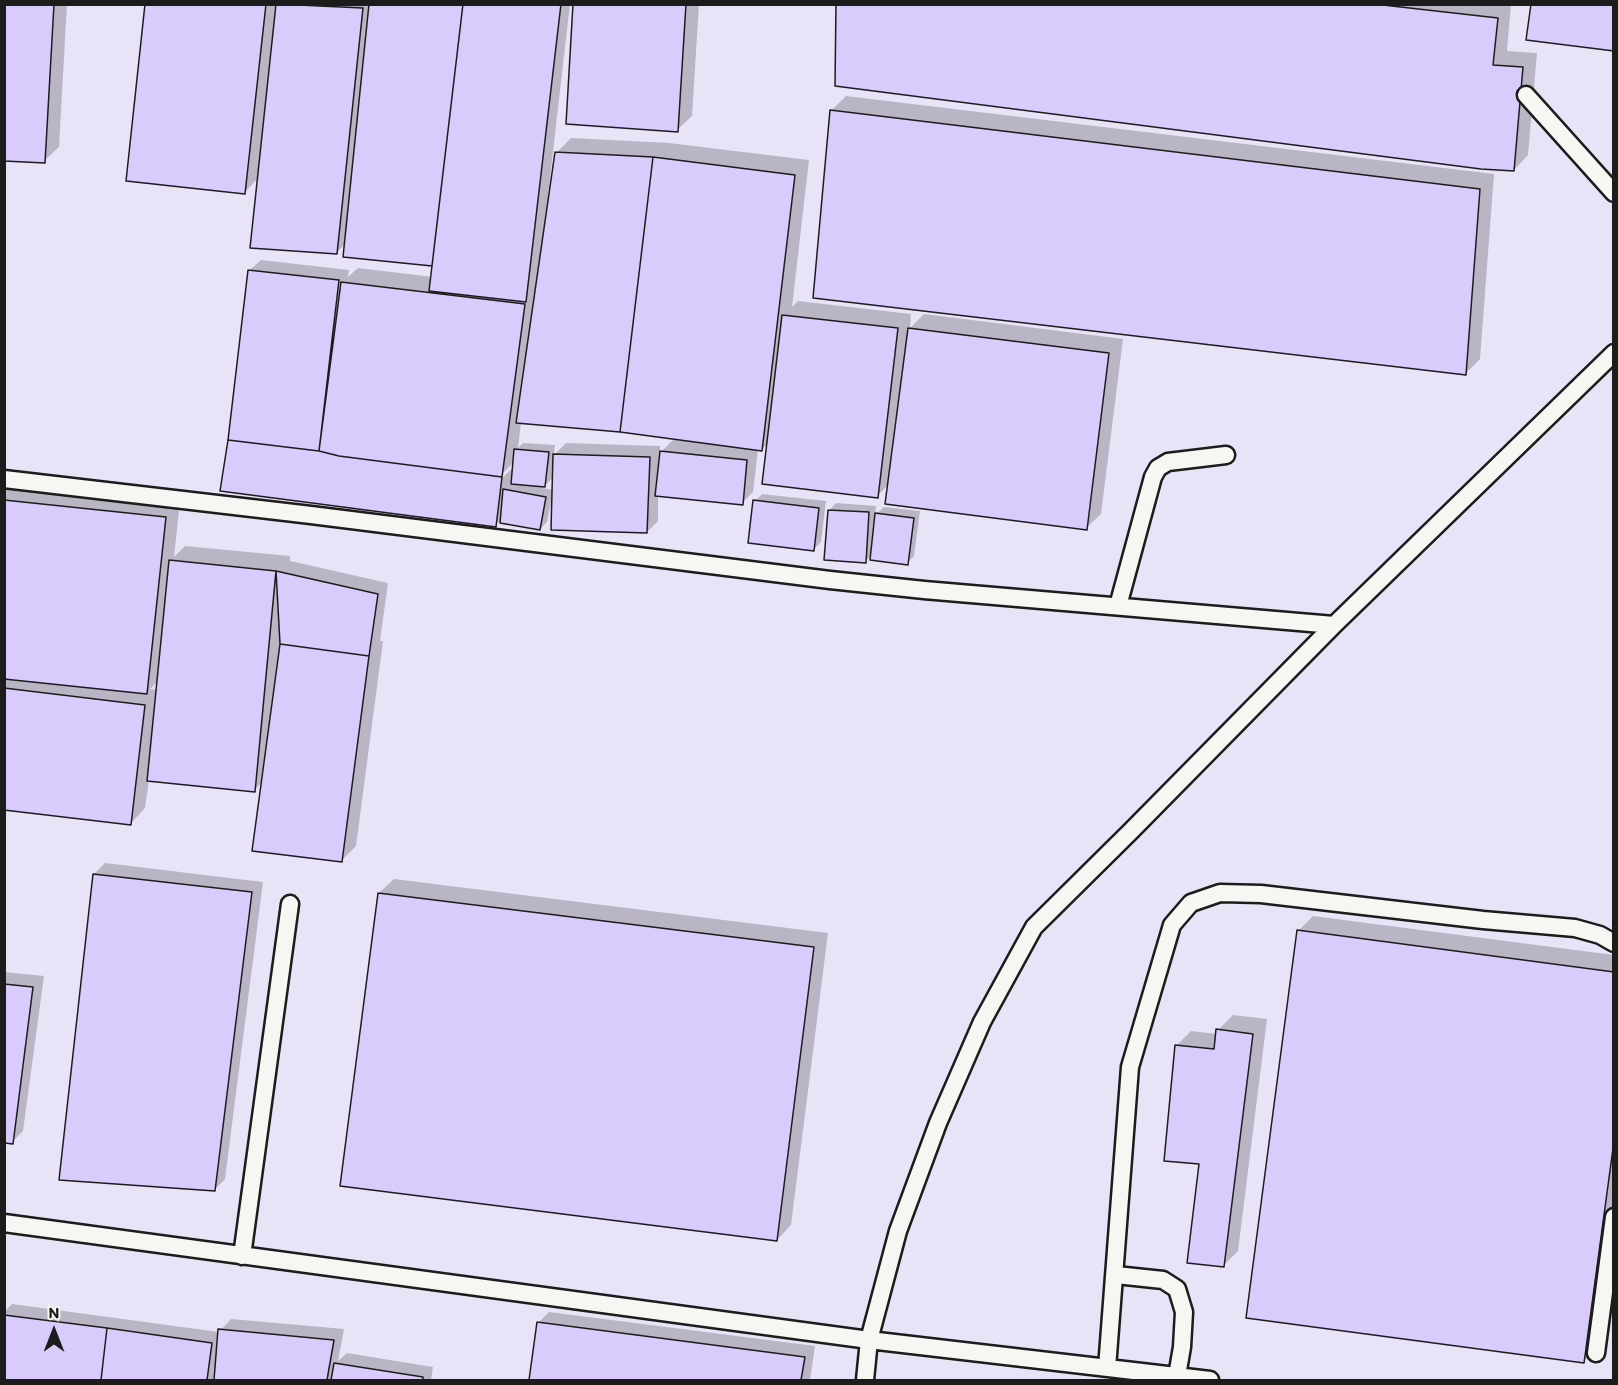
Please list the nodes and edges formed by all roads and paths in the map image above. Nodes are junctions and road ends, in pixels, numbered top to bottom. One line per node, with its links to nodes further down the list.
1 (1526, 95): 2 (lane)
2 (1614, 193)
3 (1614, 353): 7 (lane)
4 (1226, 455): 6 (lane)
5 (4, 479): 6 (lane)
6 (1118, 606): 7 (lane)
7 (1334, 625): 14 (lane)
8 (290, 904): 12 (lane)
9 (1614, 943): 13 (lane)
10 (1614, 1217): 15 (lane)
11 (4, 1223): 12 (lane)
12 (242, 1256): 14 (lane)
13 (1116, 1275): 16 (lane); 17 (lane)
14 (869, 1340): 16 (lane); 18 (lane)
15 (1596, 1353)
16 (1107, 1368): 17 (lane)
17 (1177, 1376): 19 (lane)
18 (865, 1380)
19 (1210, 1380)

